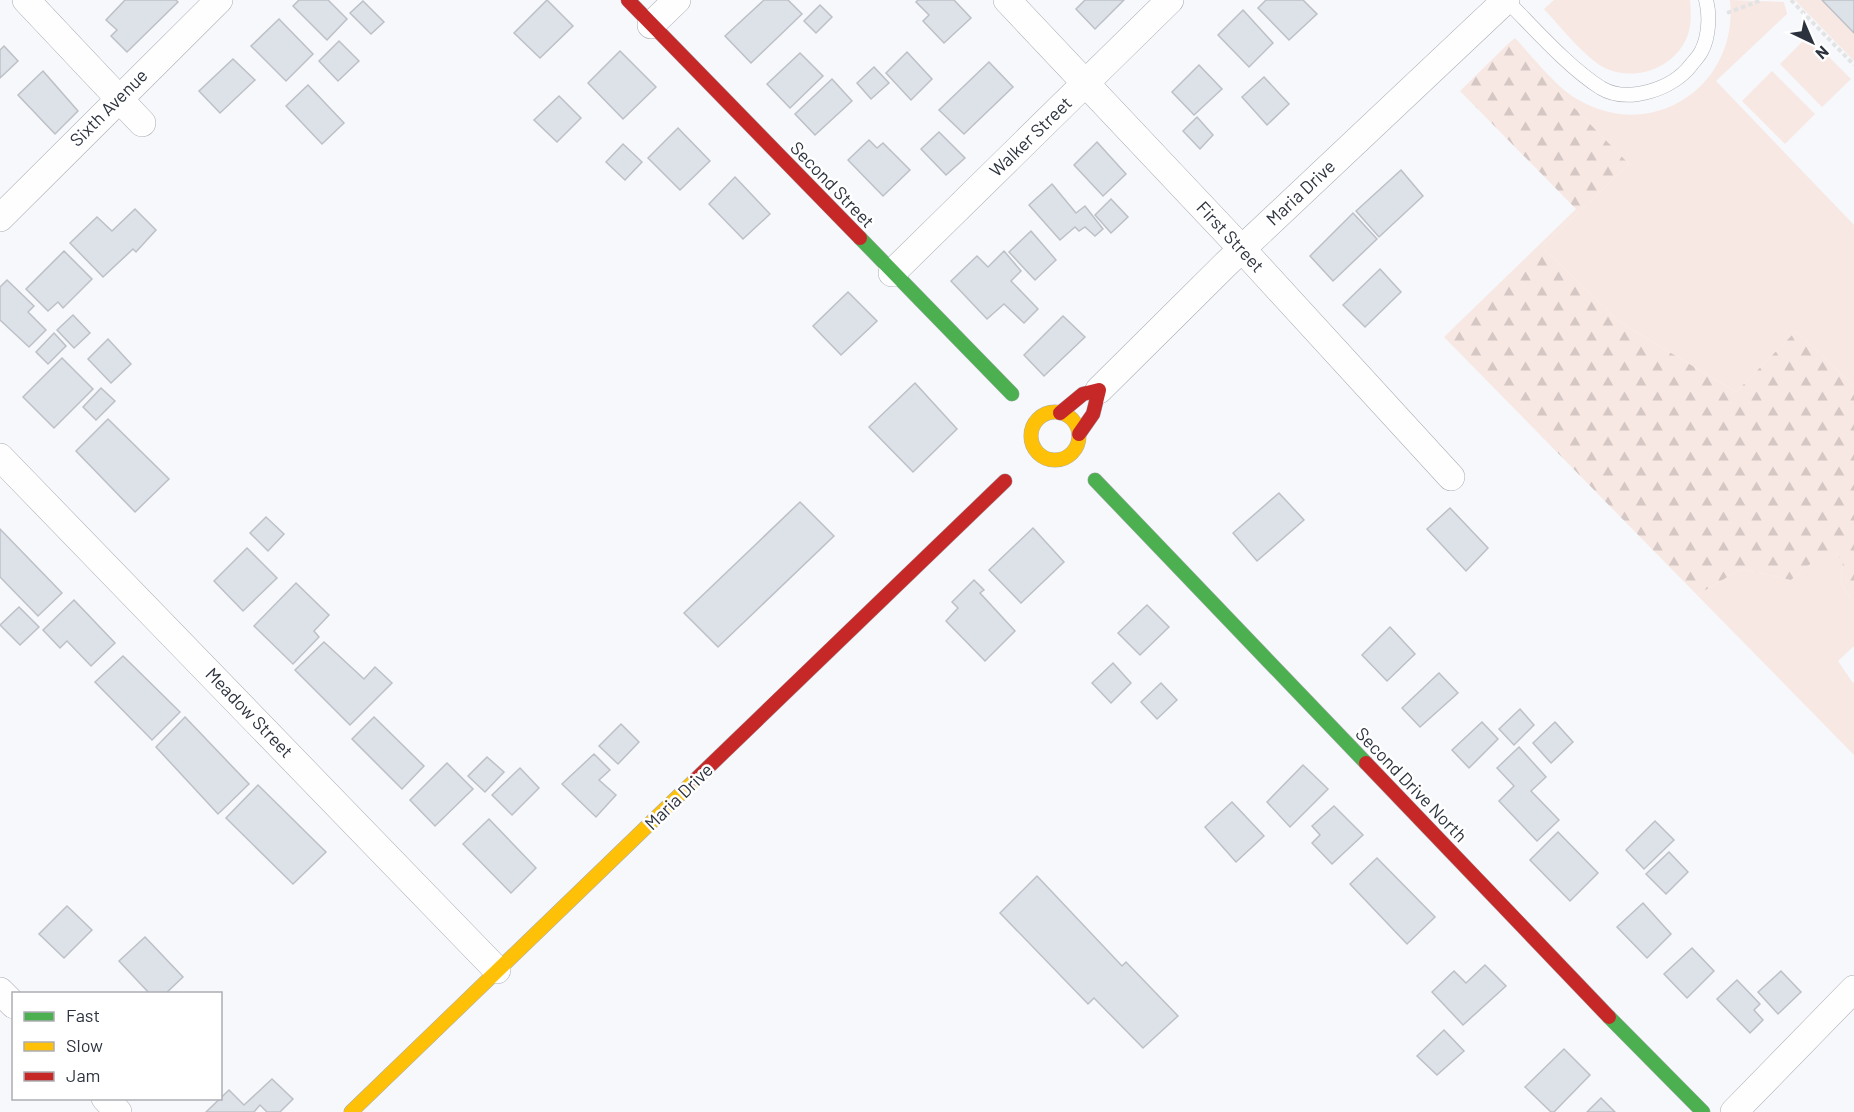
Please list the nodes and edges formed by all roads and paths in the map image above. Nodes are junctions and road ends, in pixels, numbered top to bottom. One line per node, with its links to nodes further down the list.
1 (26, 0): 15 (street)
2 (219, 0): 15 (street, Sixth Avenue)
3 (628, 0): 12 (street, Second Street)
4 (677, 0): 12 (street)
5 (1007, 0): 14 (street, First Street)
6 (1170, 0): 14 (street, Walker Street)
7 (1506, 0): 8 (lane); 18 (street, Maria Drive)
8 (1706, 0)
9 (1762, 0): 11 (path)
10 (1791, 0): 13 (path)
11 (1727, 13)
12 (651, 25): 19 (street, Second Street)
13 (1854, 65)
14 (1085, 85): 18 (street, First Street); 19 (street, Walker Street)
15 (119, 99): 16 (street); 17 (street, Sixth Avenue)
16 (142, 123)
17 (0, 218)
18 (1242, 249): 20 (street, Maria Drive); 29 (street, First Street)
19 (892, 273): 21 (street, Second Street)
20 (1099, 390): 21 (street); 23 (street)
21 (1058, 413): 22 (street); 23 (street)
22 (1029, 430): 25 (street); 30 (street)
23 (1079, 437): 25 (street); 28 (street)
24 (0, 457): 31 (street, Meadow Street)
25 (1054, 460): 26 (street); 28 (street, Second Drive North)
26 (1037, 470)
27 (1021, 477): 30 (street)
28 (1082, 477): 38 (street, Second Drive North)
29 (1451, 477)
30 (1005, 481): 31 (street, Maria Drive)
31 (497, 970): 37 (street, Maria Drive)
32 (1854, 989): 39 (street)
33 (0, 991): 34 (street)
34 (12, 1003)
35 (107, 1100): 36 (street)
36 (118, 1112)
37 (351, 1112)
38 (1703, 1112)
39 (1734, 1112)

